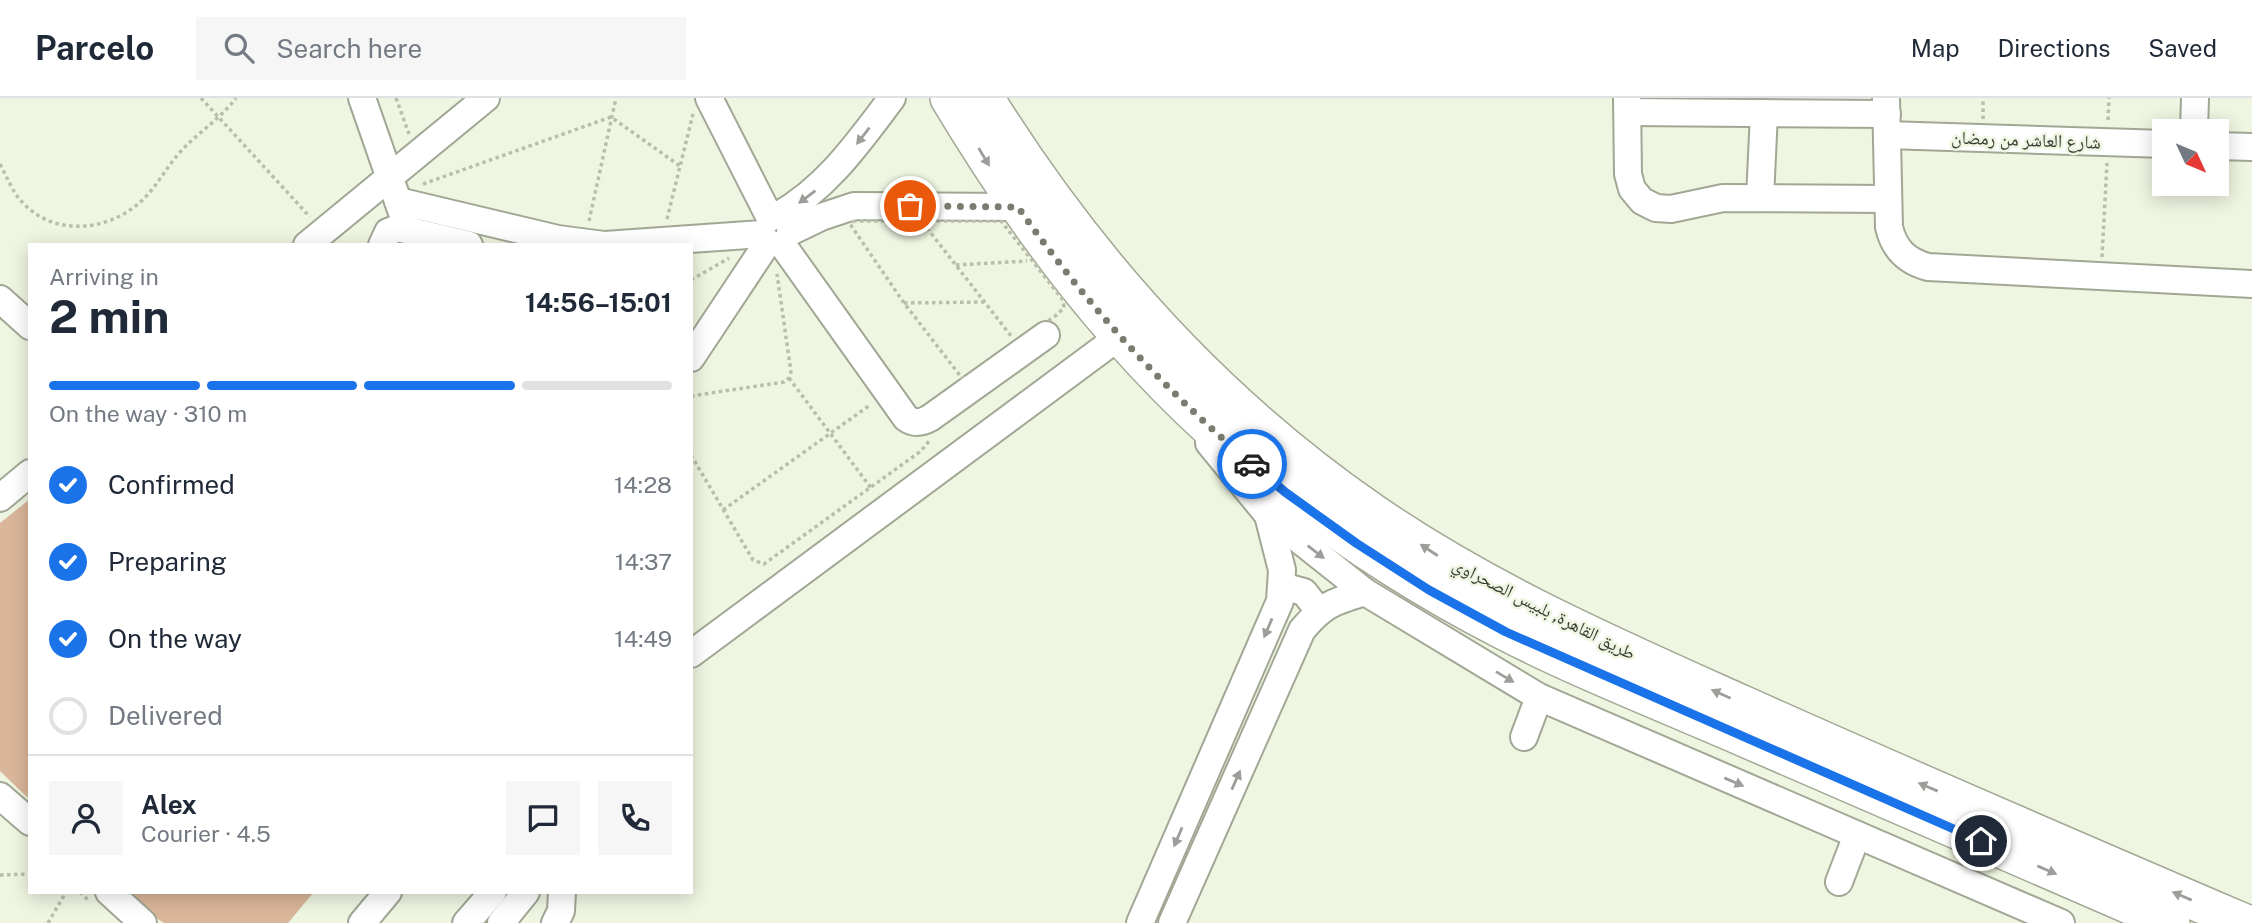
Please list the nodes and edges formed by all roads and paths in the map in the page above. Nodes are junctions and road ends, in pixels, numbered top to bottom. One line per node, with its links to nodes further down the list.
1 (201, 98): 16 (path)
2 (236, 98): 16 (path)
3 (362, 98): 27 (street)
4 (396, 98): 23 (path)
5 (486, 98): 23 (street)
6 (616, 98): 17 (path)
7 (892, 98): 26 (street, one-way to 26)
8 (949, 98): 31 (highway, طريق القاهرة, بلبيس الصحراوي, one-way to 31)
9 (985, 98): 94 (highway, طريق القاهرة, بلبيس الصحراوي, one-way to 9)
10 (2195, 98): 18 (street)
11 (702, 104): 25 (path); 34 (street)
12 (1627, 105): 14 (street, شارع العاشر من رمضان); 28 (street)
13 (1796, 105): 14 (street, شارع العاشر من رمضان); 15 (street, شارع العاشر من رمضان)
14 (1764, 113): 28 (street)
15 (1887, 116): 19 (street, شارع العاشر من رمضان); 29 (street)
16 (218, 117): 24 (path); 35 (path)
17 (611, 117): 25 (path); 27 (path); 40 (path)
18 (2194, 119)
19 (2108, 142): 20 (street, شارع العاشر من رمضان); 44 (path)
20 (2152, 144)
21 (2230, 146): 22 (street)
22 (2252, 147)
23 (416, 155): 27 (street)
24 (0, 164)
25 (680, 166): 36 (path)
26 (834, 173): 30 (street); 34 (street, one-way to 34)
27 (395, 190): 33 (street); 35 (street); 39 (street)
28 (1760, 198): 29 (street)
29 (1888, 199): 44 (street)
30 (854, 206): 32 (street); 34 (street)
31 (1018, 207): 32 (street); 51 (highway, طريق القاهرة, بلبيس الصحراوي)
32 (916, 214): 42 (path); 43 (path); 48 (path)
33 (408, 230): 37 (street); 38 (street)
34 (774, 233): 36 (street); 53 (street); 55 (path); 56 (street)
35 (315, 238)
36 (661, 241): 41 (street)
37 (383, 243)
38 (461, 243)
39 (586, 243)
40 (590, 243)
41 (614, 243)
42 (1033, 261): 43 (path); 52 (path)
43 (956, 265): 47 (path)
44 (2101, 276): 45 (street)
45 (2251, 285)
46 (0, 299): 49 (street)
47 (984, 302): 48 (path); 52 (path)
48 (904, 303): 52 (path)
49 (28, 324)
50 (1046, 335): 52 (street)
51 (1120, 336): 54 (highway, طريق القاهرة, بلبيس الصحراوي); 69 (street)
52 (1019, 347): 58 (street)
53 (693, 355)
54 (1156, 375): 65 (street); 93 (highway, طريق القاهرة, بلبيس الصحراوي, one-way to 93)
55 (789, 378): 57 (path); 59 (path)
56 (887, 393): 58 (street); 59 (path)
57 (693, 396)
58 (930, 418): 62 (path)
59 (830, 434): 62 (path); 64 (path)
60 (693, 458): 64 (path)
61 (28, 475): 63 (street)
62 (871, 488): 64 (path)
63 (0, 498)
64 (723, 510)
65 (1268, 515): 66 (street); 67 (street, one-way to 67)
66 (1282, 586): 68 (street); 90 (street, one-way to 90)
67 (1365, 592): 68 (street); 70 (street, one-way to 70)
68 (1319, 611): 91 (street, one-way to 68)
69 (694, 654)
70 (1539, 697): 71 (street); 74 (street, one-way to 74)
71 (1524, 737)
72 (0, 796): 73 (street)
73 (28, 820)
74 (1857, 835): 77 (street); 92 (street)
75 (28, 874): 76 (path)
76 (0, 875)
77 (1839, 882)
78 (65, 894): 84 (path)
79 (111, 894): 85 (street)
80 (386, 894): 86 (street)
81 (491, 894): 87 (street)
82 (524, 894): 88 (street)
83 (562, 894): 89 (street)
84 (48, 923)
85 (143, 923)
86 (362, 923)
87 (466, 923)
88 (501, 923)
89 (555, 923)
90 (1140, 923)
91 (1172, 923)
92 (2061, 923)
93 (2171, 923)
94 (2245, 923)

